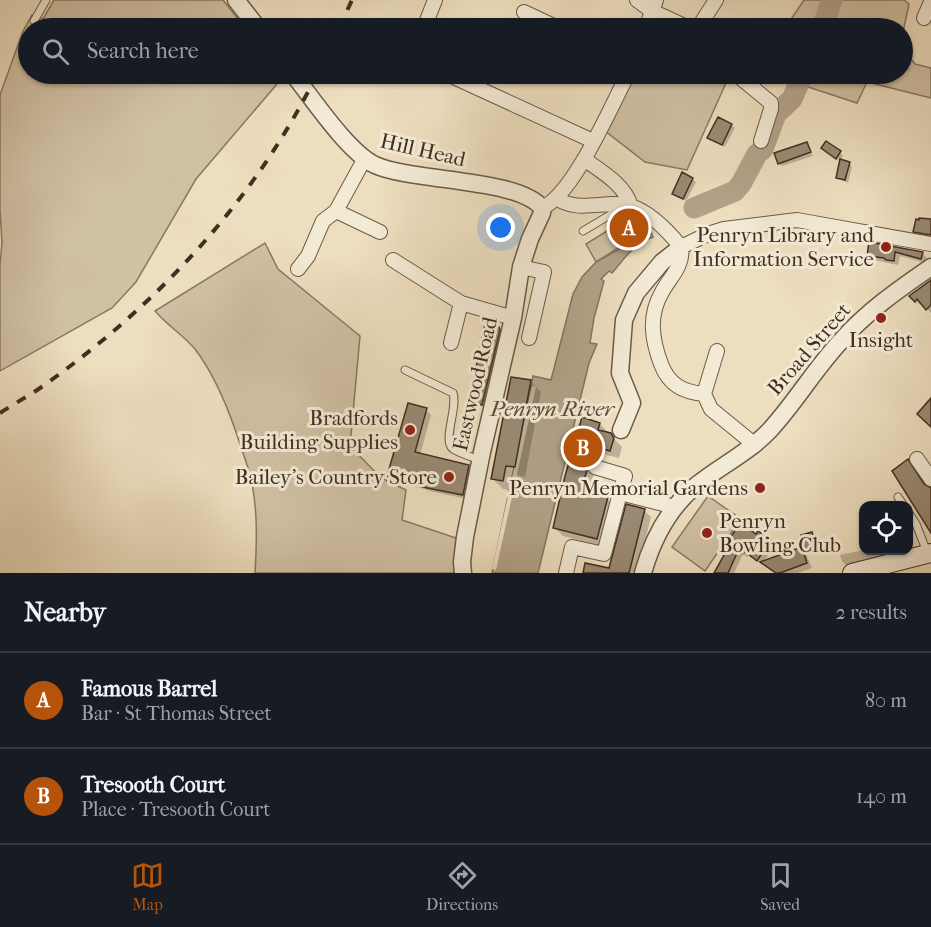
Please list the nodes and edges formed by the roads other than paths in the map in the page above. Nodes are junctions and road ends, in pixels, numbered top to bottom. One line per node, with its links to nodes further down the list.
1 (46, 0): 9 (lane)
2 (236, 0): 10 (street)
3 (435, 0): 11 (street)
4 (638, 0): 7 (street)
5 (716, 0): 14 (street)
6 (931, 2): 15 (street)
7 (654, 6): 13 (street)
8 (524, 12): 12 (street)
9 (36, 18)
10 (250, 18)
11 (428, 18)
12 (537, 18)
13 (673, 18)
14 (704, 18)
15 (924, 18)
16 (301, 84): 22 (street, Hill Head)
17 (469, 84): 20 (street)
18 (623, 84): 20 (street)
19 (748, 84): 21 (street)
20 (593, 141): 23 (street)
21 (761, 141)
22 (364, 158): 26 (street, Hill Head); 27 (street)
23 (584, 159): 24 (street); 25 (street)
24 (557, 198): 25 (street); 26 (street)
25 (624, 205): 28 (lane); 31 (street)
26 (542, 208): 33 (street, Eastwood Road)
27 (336, 211): 29 (street); 35 (street)
28 (583, 231)
29 (380, 232)
30 (931, 244): 31 (street)
31 (681, 247): 42 (street); 43 (street)
32 (393, 260): 36 (street)
33 (521, 267): 37 (street, Eastwood Road); 38 (street)
34 (931, 267): 44 (street, Broad Street)
35 (298, 269)
36 (461, 303): 37 (street); 39 (street)
37 (513, 318): 46 (street, Eastwood Road)
38 (529, 338)
39 (451, 343)
40 (717, 351): 42 (street)
41 (405, 370): 46 (lane)
42 (704, 393): 44 (street)
43 (621, 430)
44 (755, 445): 52 (street, Broad Street)
45 (917, 459): 48 (street)
46 (480, 460): 55 (street, Eastwood Road)
47 (594, 467): 49 (street)
48 (931, 479)
49 (621, 493): 52 (street); 56 (street)
50 (898, 497): 51 (lane)
51 (901, 501)
52 (675, 507): 57 (street, Broad Street)
53 (913, 519): 54 (lane)
54 (930, 554): 58 (main road)
55 (463, 573)
56 (566, 573)
57 (643, 573)
58 (852, 573)

